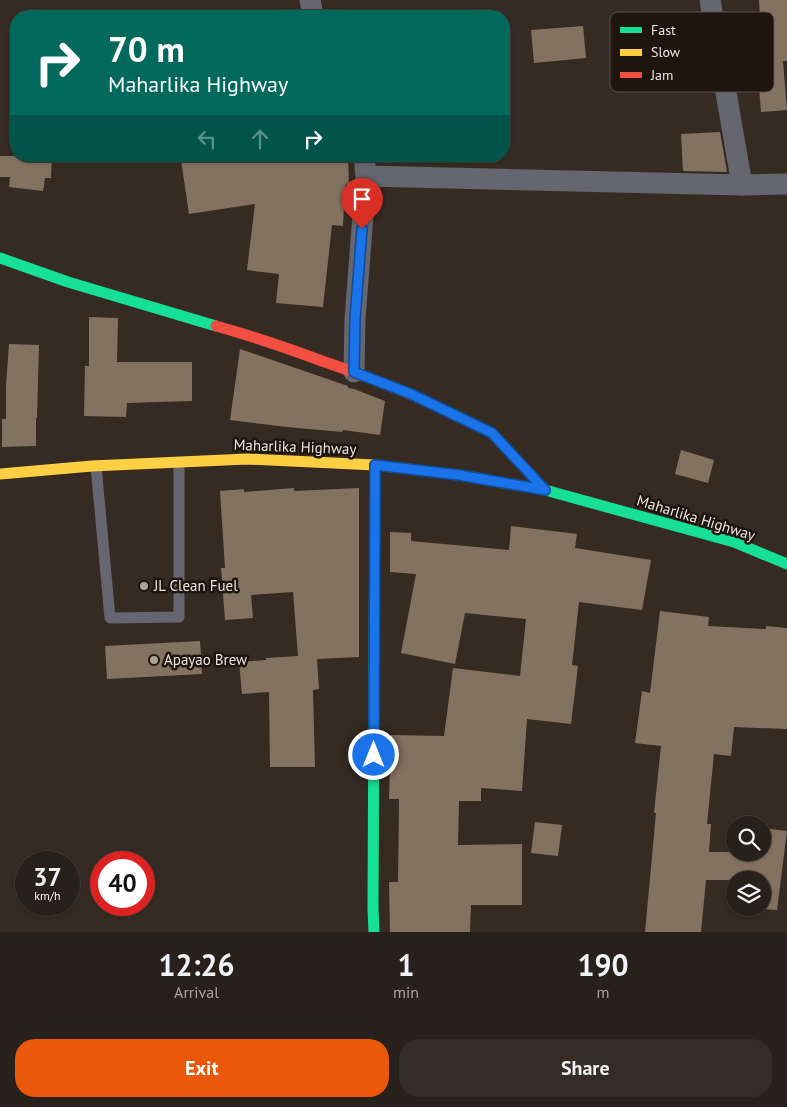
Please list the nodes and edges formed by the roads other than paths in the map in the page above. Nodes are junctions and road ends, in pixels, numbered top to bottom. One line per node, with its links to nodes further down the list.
1 (726, 92): 4 (street)
2 (365, 166): 4 (street); 6 (street)
3 (787, 184): 4 (street)
4 (742, 185)
5 (0, 258): 6 (street)
6 (354, 372): 11 (street)
7 (179, 462): 8 (street, Maharlika Highway); 9 (street, Maharlika Highway); 9 (lane)
8 (375, 465): 11 (street, Maharlika Highway); 13 (street)
9 (96, 466): 10 (street, Maharlika Highway)
10 (0, 474)
11 (545, 490): 12 (street, Maharlika Highway)
12 (787, 564)
13 (374, 932)

